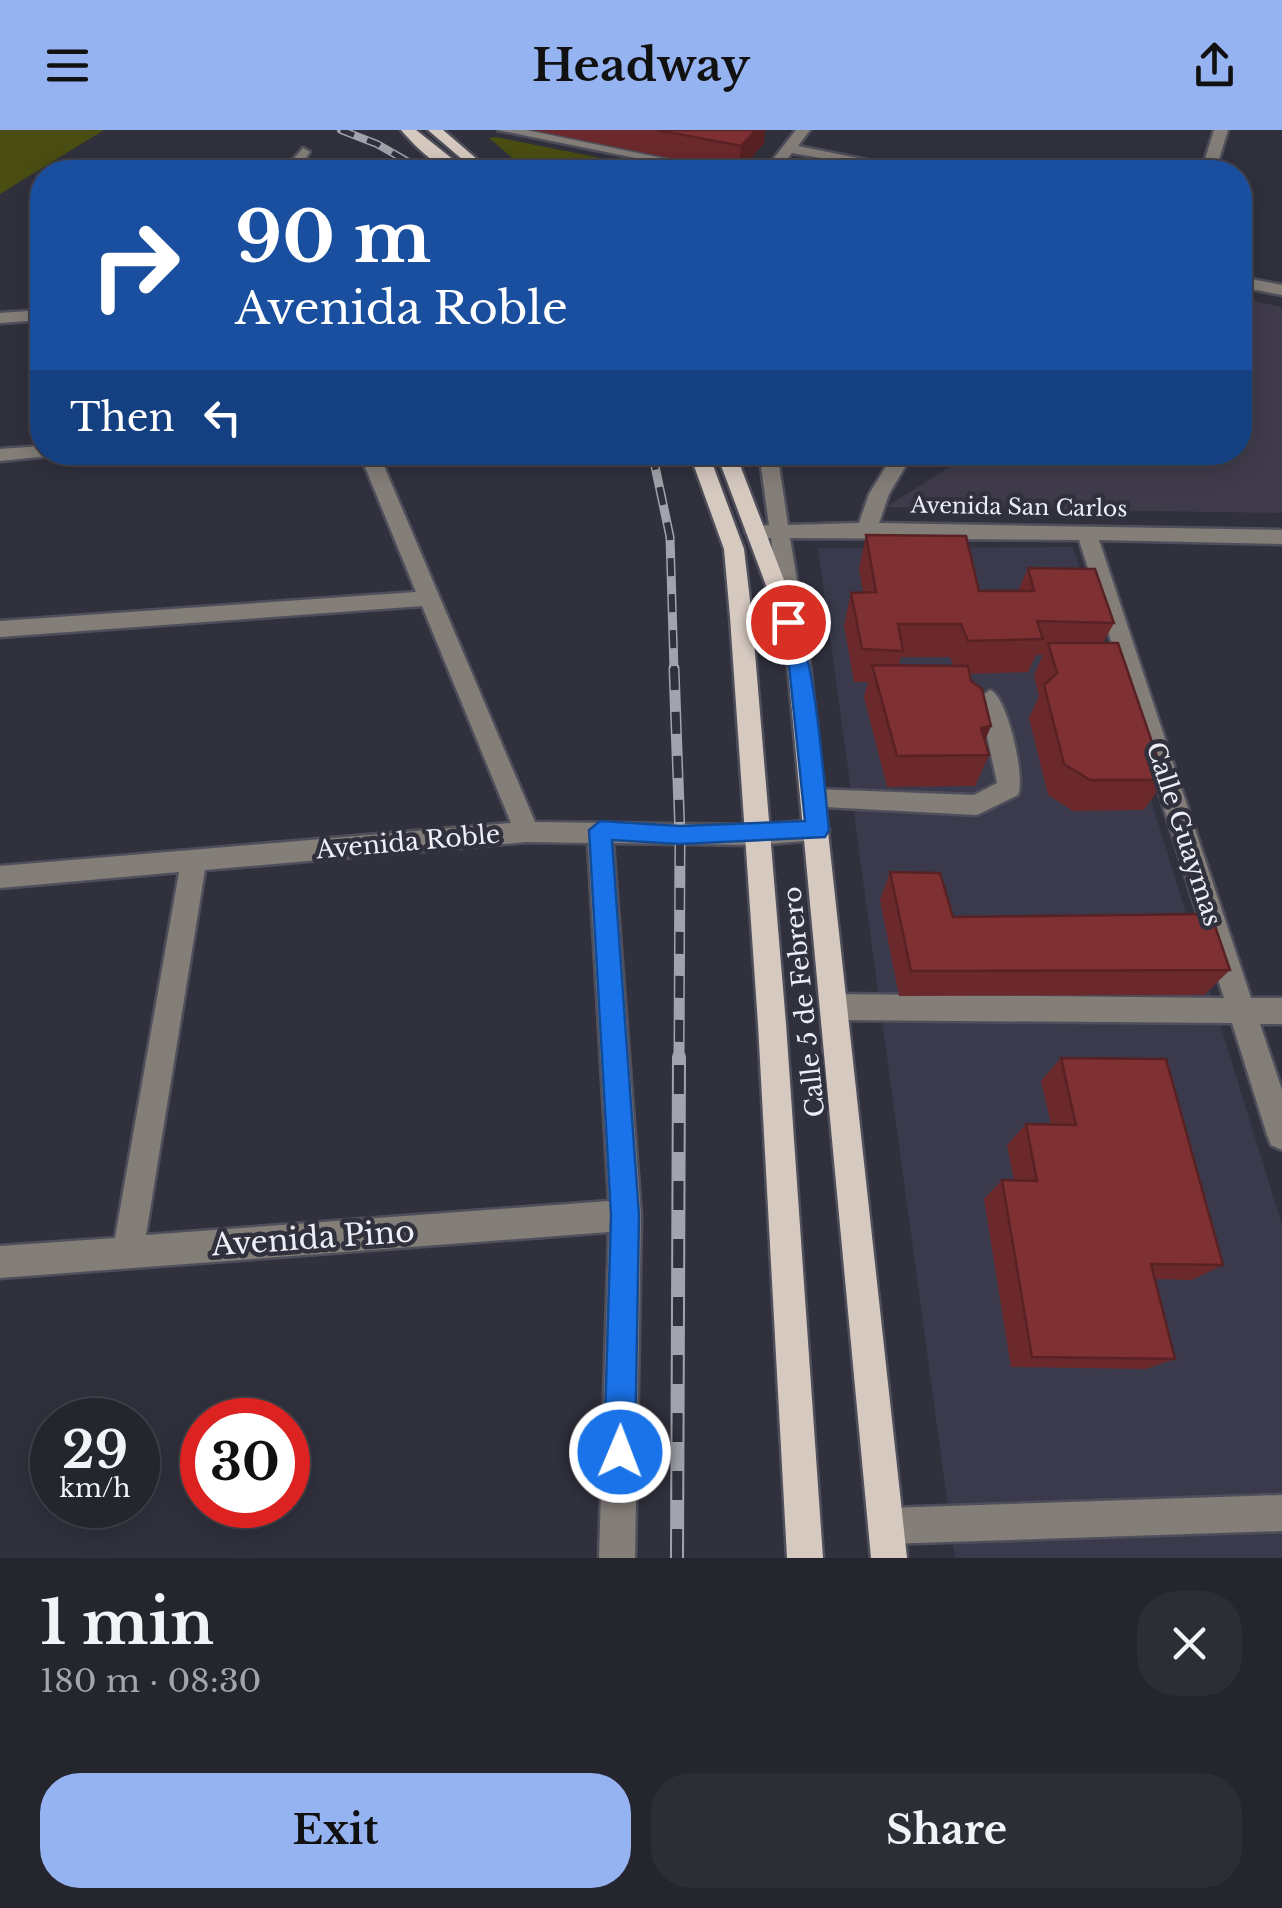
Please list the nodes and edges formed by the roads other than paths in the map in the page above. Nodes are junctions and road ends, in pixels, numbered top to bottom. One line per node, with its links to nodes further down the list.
1 (408, 130): 9 (main road)
2 (434, 130): 10 (main road)
3 (505, 130): 11 (street)
4 (803, 130): 6 (street)
5 (1221, 130): 14 (street)
6 (789, 148): 12 (street); 13 (street)
7 (303, 152): 8 (street)
8 (298, 160)
9 (443, 160)
10 (470, 160)
11 (661, 160)
12 (780, 160)
13 (854, 160)
14 (1212, 160)
15 (1252, 284): 16 (street)
16 (1282, 290)
17 (30, 316): 18 (street)
18 (0, 318)
19 (30, 453): 20 (street)
20 (0, 455)
21 (374, 465): 30 (street)
22 (703, 465): 37 (main road, Calle 5 de Febrero)
23 (731, 465): 27 (main road, Calle 5 de Febrero)
24 (768, 465): 27 (street)
25 (897, 465): 26 (street)
26 (867, 530): 27 (street, Avenida San Carlos); 28 (street, Avenida San Carlos)
27 (766, 531): 33 (main road, Calle 5 de Febrero)
28 (1087, 534): 29 (street, Avenida San Carlos); 41 (street, Calle Guaymas)
29 (1282, 537)
30 (430, 598): 31 (street); 36 (street)
31 (0, 628)
32 (990, 698): 33 (street)
33 (814, 798): 35 (main road, Calle 5 de Febrero)
34 (600, 830): 36 (street, Avenida Roble); 37 (street, Avenida Roble); 44 (street)
35 (817, 830): 37 (street, Avenida Roble); 40 (main road, Calle 5 de Febrero)
36 (527, 832): 38 (street, Avenida Roble)
37 (756, 835): 50 (main road, Calle 5 de Febrero)
38 (194, 860): 39 (street, Avenida Roble); 45 (street)
39 (0, 876)
40 (836, 1006): 41 (street); 48 (main road, Calle 5 de Febrero)
41 (1242, 1011): 42 (street); 43 (street, Calle Guaymas)
42 (1282, 1011)
43 (1282, 1135)
44 (625, 1215): 45 (street, Avenida Pino); 49 (street)
45 (128, 1252): 46 (street, Avenida Pino)
46 (0, 1262)
47 (1282, 1513): 48 (street)
48 (887, 1542)
49 (617, 1558)
50 (806, 1558)

